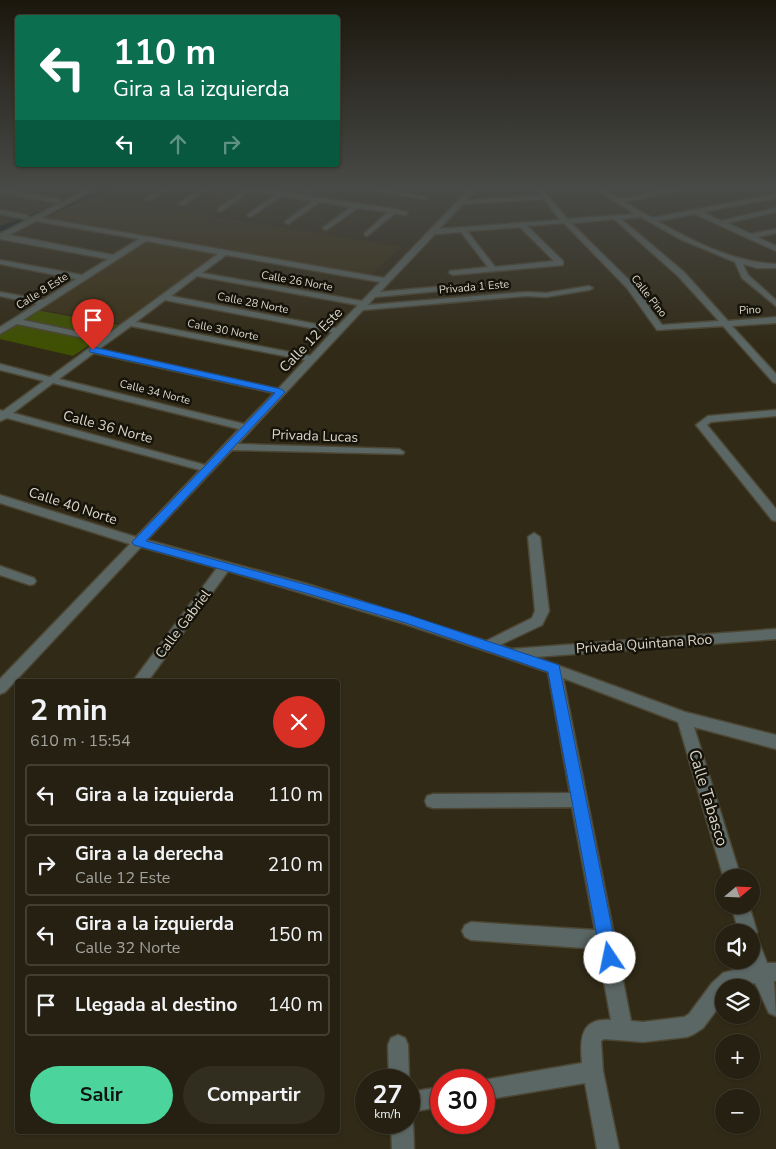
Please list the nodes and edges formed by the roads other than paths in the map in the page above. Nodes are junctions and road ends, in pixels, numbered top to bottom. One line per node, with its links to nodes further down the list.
1 (24, 240): 13 (street)
2 (143, 240): 13 (street, Calle 8 Este)
3 (155, 240): 12 (street)
4 (425, 240): 21 (street, Calle 12 Este)
5 (470, 240): 17 (street)
6 (537, 240): 17 (street)
7 (584, 240): 34 (street, Calle Pino)
8 (640, 240): 33 (street)
9 (690, 240): 14 (street)
10 (755, 240): 11 (street)
11 (776, 249)
12 (225, 252): 19 (street); 21 (street)
13 (115, 258): 20 (street, Calle 8 Este)
14 (738, 261): 16 (street); 28 (street, Pino)
15 (0, 262): 20 (street)
16 (776, 266)
17 (493, 269): 18 (street)
18 (453, 273)
19 (196, 274): 26 (street); 29 (street, Calle 26 Norte)
20 (83, 278): 27 (street, Calle 8 Este)
21 (386, 281): 25 (street, Calle 12 Este)
22 (457, 287): 25 (street)
23 (589, 288): 29 (street, Privada 1 Este)
24 (0, 294): 27 (street)
25 (373, 295): 29 (street, Calle 12 Este)
26 (164, 297): 32 (street); 36 (street, Calle 28 Norte)
27 (44, 304): 31 (street, Calle 8 Este)
28 (776, 304)
29 (362, 306): 36 (street, Calle 12 Este)
30 (776, 320): 33 (street, Pino)
31 (16, 321): 35 (street, Calle 8 Este); 37 (street)
32 (130, 322): 37 (street); 39 (street, Calle 30 Norte)
33 (726, 323): 34 (street, Pino); 40 (street)
34 (660, 328)
35 (1, 329)
36 (339, 331): 39 (street, Calle 12 Este)
37 (107, 340): 38 (street)
38 (93, 350): 43 (street); 45 (street)
39 (312, 359): 45 (street, Calle 12 Este)
40 (763, 364): 41 (street); 44 (street)
41 (776, 364)
42 (0, 367): 43 (street, Calle 34 Norte)
43 (52, 380): 47 (street); 48 (street, Calle 34 Norte)
44 (776, 380)
45 (281, 392): 48 (street, Calle 12 Este)
46 (776, 414): 53 (street)
47 (2, 415): 51 (street, Calle 36 Norte)
48 (247, 428): 49 (street, Calle 12 Este)
49 (229, 447): 50 (street, Privada Lucas); 51 (street, Calle 12 Este)
50 (399, 452)
51 (208, 468): 55 (street, Calle 12 Este)
52 (0, 499): 55 (street, Calle 40 Norte)
53 (776, 517)
54 (534, 536): 60 (street)
55 (138, 542): 56 (street, Calle 40 Norte); 64 (street, Calle 12 Este)
56 (225, 567): 60 (street, Calle 40 Norte); 63 (street, Calle Gabriel)
57 (0, 570): 58 (street)
58 (30, 581)
59 (776, 634): 61 (street, Privada Quintana Roo)
60 (487, 646): 61 (street, Calle 40 Norte)
61 (511, 654): 62 (street, Calle 40 Norte)
62 (554, 669): 65 (street, Calle 40 Norte); 67 (street)
63 (141, 679)
64 (0, 688)
65 (684, 718): 66 (street, Calle 40 Norte); 69 (street, Calle Tabasco)
66 (776, 742)
67 (579, 800): 68 (street); 71 (street)
68 (433, 801)
69 (729, 869)
70 (471, 931): 71 (street)
71 (606, 940): 75 (street)
72 (760, 958): 73 (street)
73 (768, 972): 74 (street); 75 (street)
74 (776, 1006)
75 (623, 1031): 78 (street)
76 (398, 1045): 77 (street)
77 (399, 1069)
78 (593, 1072): 79 (street); 82 (street)
79 (495, 1088)
80 (402, 1134): 81 (street)
81 (403, 1149)
82 (608, 1149)

